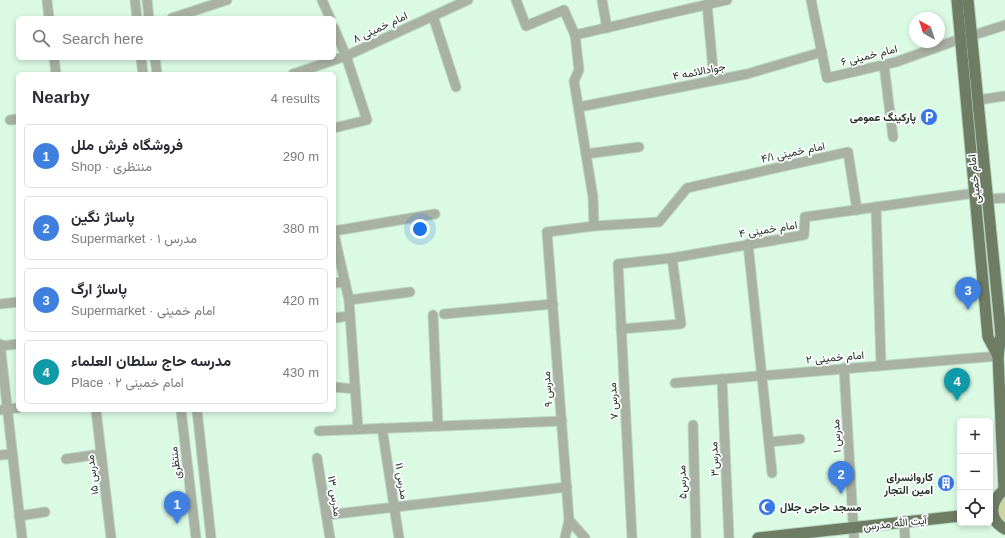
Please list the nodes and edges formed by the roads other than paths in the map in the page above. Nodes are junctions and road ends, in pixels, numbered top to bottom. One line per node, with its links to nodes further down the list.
1 (47, 0): 14 (street)
2 (135, 0): 15 (street)
3 (146, 0): 16 (street)
4 (227, 0): 17 (street)
5 (322, 0): 18 (street)
6 (468, 0): 19 (street, امام خمینی ۸)
7 (516, 0): 23 (street)
8 (602, 0): 21 (street)
9 (726, 0): 13 (street)
10 (811, 0): 26 (street)
11 (956, 0): 25 (main road, امام خمینی)
12 (968, 0): 24 (main road, امام خمینی)
13 (707, 4): 21 (street); 38 (street)
14 (49, 16)
15 (137, 16)
16 (149, 16)
17 (178, 16)
18 (329, 16)
19 (433, 16): 27 (street, امام خمینی ۸); 39 (street)
20 (1005, 25): 24 (street)
21 (607, 28): 23 (street)
22 (336, 33): 27 (street)
23 (575, 35): 42 (street)
24 (971, 36): 41 (main road, امام خمینی)
25 (960, 39): 33 (street, امام خمینی ۶); 47 (main road, امام خمینی)
26 (822, 52): 33 (street, امام خمینی ۶); 38 (street, جوادالائمه ۴)
27 (346, 56): 28 (street, امام خمینی ۸); 43 (street)
28 (336, 59)
29 (54, 60): 34 (street)
30 (141, 60): 35 (street)
31 (155, 60): 36 (street)
32 (334, 60): 37 (street, امام خمینی ۸)
33 (884, 65): 44 (street)
34 (56, 72)
35 (143, 72)
36 (157, 72)
37 (299, 72)
38 (714, 80): 42 (street, جوادالائمه ۴)
39 (456, 87)
40 (1005, 96): 41 (street)
41 (978, 100): 49 (main road, امام خمینی)
42 (579, 107): 46 (street)
43 (336, 128)
44 (893, 137)
45 (639, 147): 46 (street)
46 (586, 154): 53 (street)
47 (975, 193): 50 (street, امام خمینی ۴); 74 (main road, امام خمینی)
48 (1005, 198): 49 (street)
49 (987, 199): 64 (main road, امام خمینی)
50 (876, 207): 51 (street, امام خمینی ۴); 75 (street)
51 (857, 210): 53 (street, امام خمینی ۴/۱); 56 (street, امام خمینی ۴)
52 (435, 214): 54 (street)
53 (594, 226): 66 (street, مدرس ۹)
54 (336, 233)
55 (336, 241): 59 (street)
56 (748, 244): 57 (street, امام خمینی ۴); 77 (street)
57 (672, 258): 58 (street, امام خمینی ۴); 71 (street)
58 (618, 264): 71 (street, مدرس ۷)
59 (346, 282): 60 (street); 62 (street)
60 (336, 283)
61 (410, 292): 62 (street)
62 (349, 300): 69 (street)
63 (16, 302): 65 (street)
64 (1001, 303): 74 (main road, امام خمینی)
65 (0, 304)
66 (553, 304): 67 (street); 88 (street, مدرس ۹)
67 (444, 314)
68 (434, 315): 90 (street)
69 (349, 316): 70 (street); 81 (street)
70 (336, 318)
71 (621, 329): 125 (street, مدرس ۷)
72 (16, 344): 73 (street)
73 (0, 345): 84 (street)
74 (998, 356): 75 (street, امام خمینی ۲); 82 (main road, امام خمینی)
75 (880, 365): 76 (street, امام خمینی ۲)
76 (844, 368): 77 (street, امام خمینی ۲); 116 (street, مدرس ۱)
77 (763, 375): 78 (street, امام خمینی ۲); 95 (street)
78 (722, 379): 79 (street, امام خمینی ۲); 127 (street, مدرس۳)
79 (675, 383)
80 (336, 387): 81 (street)
81 (355, 389): 92 (street)
82 (1002, 395): 103 (main road, امام خمینی)
83 (16, 408): 84 (street)
84 (4, 410): 96 (street)
85 (96, 412): 97 (street, مدرس ۱۵)
86 (181, 412): 106 (street, منتظری)
87 (197, 412): 104 (street)
88 (562, 421): 90 (street); 102 (street, مدرس ۹)
89 (693, 425): 126 (street, مدرس۵)
90 (438, 426): 91 (street)
91 (382, 428): 92 (street); 107 (street, مدرس ۱۱)
92 (358, 429): 93 (street)
93 (319, 431)
94 (800, 439): 95 (street)
95 (769, 442): 101 (street)
96 (12, 454): 98 (street); 110 (street)
97 (101, 454): 100 (street); 118 (street, مدرس ۱۵)
98 (0, 456)
99 (317, 458): 109 (street, مدرس ۱۳)
100 (66, 459)
101 (772, 473)
102 (566, 487): 107 (street); 113 (street, مدرس ۹)
103 (1004, 489): 105 (main road)
104 (207, 503): 106 (street); 120 (street)
105 (993, 503)
106 (192, 505): 119 (street, منتظری)
107 (394, 507): 109 (street); 122 (street, مدرس ۱۱)
108 (45, 512): 110 (street)
109 (326, 515): 121 (street, مدرس ۱۳)
110 (19, 516): 117 (street)
111 (957, 516): 114 (main road, آیت الله مدرس)
112 (993, 516): 115 (main road)
113 (569, 520): 123 (street, مدرس ۹); 124 (street)
114 (904, 522): 116 (main road, آیت الله مدرس); 129 (street)
115 (1005, 529)
116 (853, 533): 128 (main road, آیت الله مدرس)
117 (22, 538)
118 (111, 538)
119 (196, 538)
120 (211, 538)
121 (330, 538)
122 (399, 538)
123 (565, 538)
124 (585, 538)
125 (632, 538)
126 (696, 538)
127 (729, 538)
128 (758, 538)
129 (905, 538)

